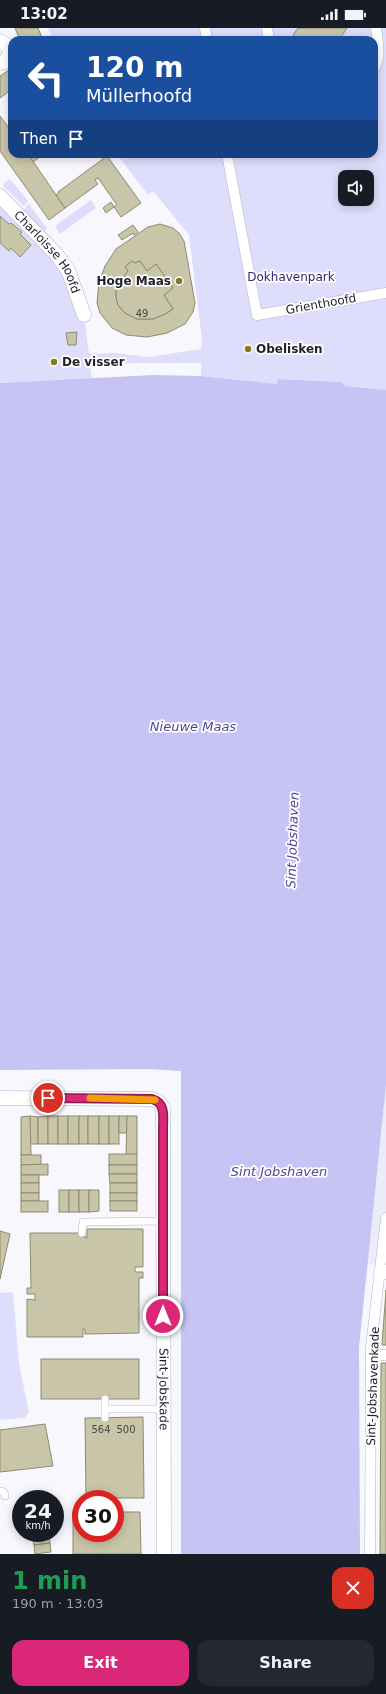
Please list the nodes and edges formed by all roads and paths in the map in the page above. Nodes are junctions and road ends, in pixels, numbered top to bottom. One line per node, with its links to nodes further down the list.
1 (378, 42): 3 (street)
2 (8, 57): 4 (street)
3 (378, 58)
4 (0, 63)
5 (228, 158): 7 (street, Grienthoofd)
6 (0, 196): 8 (street, Charloisse Hoofd)
7 (386, 293)
8 (84, 315)
9 (0, 1098): 11 (street, Sint-Jobskade)
10 (386, 1218): 13 (street, Sint-Jobshavenkade)
11 (164, 1221): 12 (lane); 18 (street, Sint-Jobskade)
12 (82, 1233)
13 (383, 1272): 14 (street, Sint-Jobshavenkade)
14 (371, 1355): 15 (street); 21 (street, Sint-Jobshavenkade)
15 (386, 1355)
16 (105, 1399): 17 (lane)
17 (105, 1409): 18 (lane); 19 (lane)
18 (164, 1409): 20 (street, Sint-Jobskade)
19 (105, 1418)
20 (164, 1554)
21 (370, 1554)

